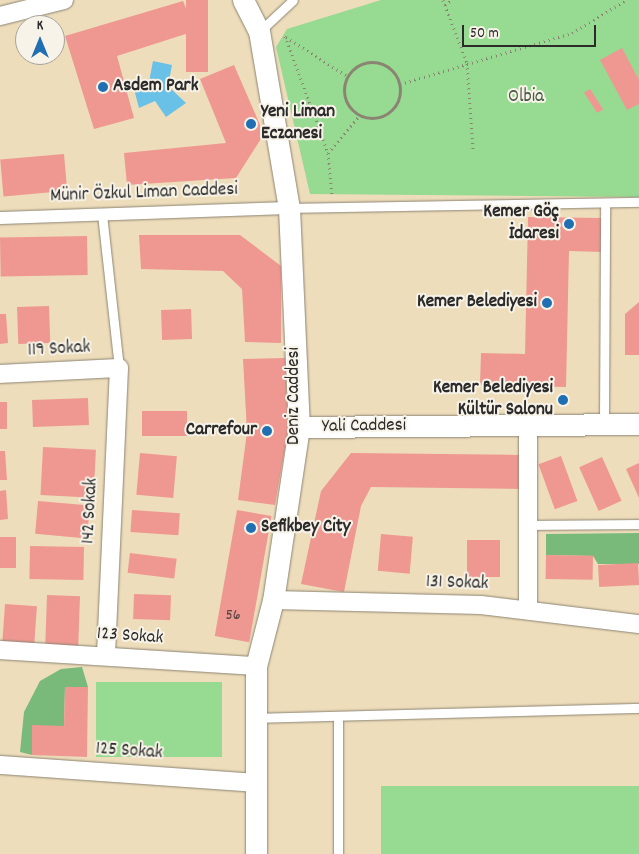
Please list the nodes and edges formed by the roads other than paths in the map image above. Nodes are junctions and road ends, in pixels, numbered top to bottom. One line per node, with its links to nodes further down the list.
1 (64, 0): 4 (street)
2 (243, 0): 5 (street, Deniz Caddesi)
3 (293, 0): 5 (lane)
4 (0, 16)
5 (263, 28): 8 (street, Deniz Caddesi)
6 (639, 202): 7 (lane)
7 (605, 203): 8 (lane); 13 (lane)
8 (289, 208): 9 (street, Münir Özkul Liman Caddesi); 16 (street, Deniz Caddesi)
9 (102, 214): 10 (street, Münir Özkul Liman Caddesi); 11 (lane)
10 (0, 218)
11 (120, 368): 12 (street, 119 Sokak); 23 (street, 142 Sokak)
12 (0, 374)
13 (604, 424): 14 (street, Yali Caddesi); 15 (street, Yali Caddesi)
14 (639, 424)
15 (528, 425): 16 (street, Yali Caddesi); 18 (street)
16 (299, 428): 19 (street, Deniz Caddesi)
17 (639, 524): 18 (lane)
18 (528, 525): 20 (street)
19 (273, 600): 20 (street, 131 Sokak); 24 (street, Deniz Caddesi)
20 (528, 609): 21 (street, 131 Sokak)
21 (639, 624)
22 (0, 650): 23 (street, 123 Sokak)
23 (106, 656): 24 (street, 123 Sokak)
24 (256, 666): 27 (street, Deniz Caddesi)
25 (639, 708): 26 (lane)
26 (338, 716): 27 (lane); 31 (lane)
27 (256, 718): 29 (street, Deniz Caddesi)
28 (0, 765): 29 (street, 125 Sokak)
29 (255, 783): 30 (street, Deniz Caddesi)
30 (256, 854)
31 (338, 854)

